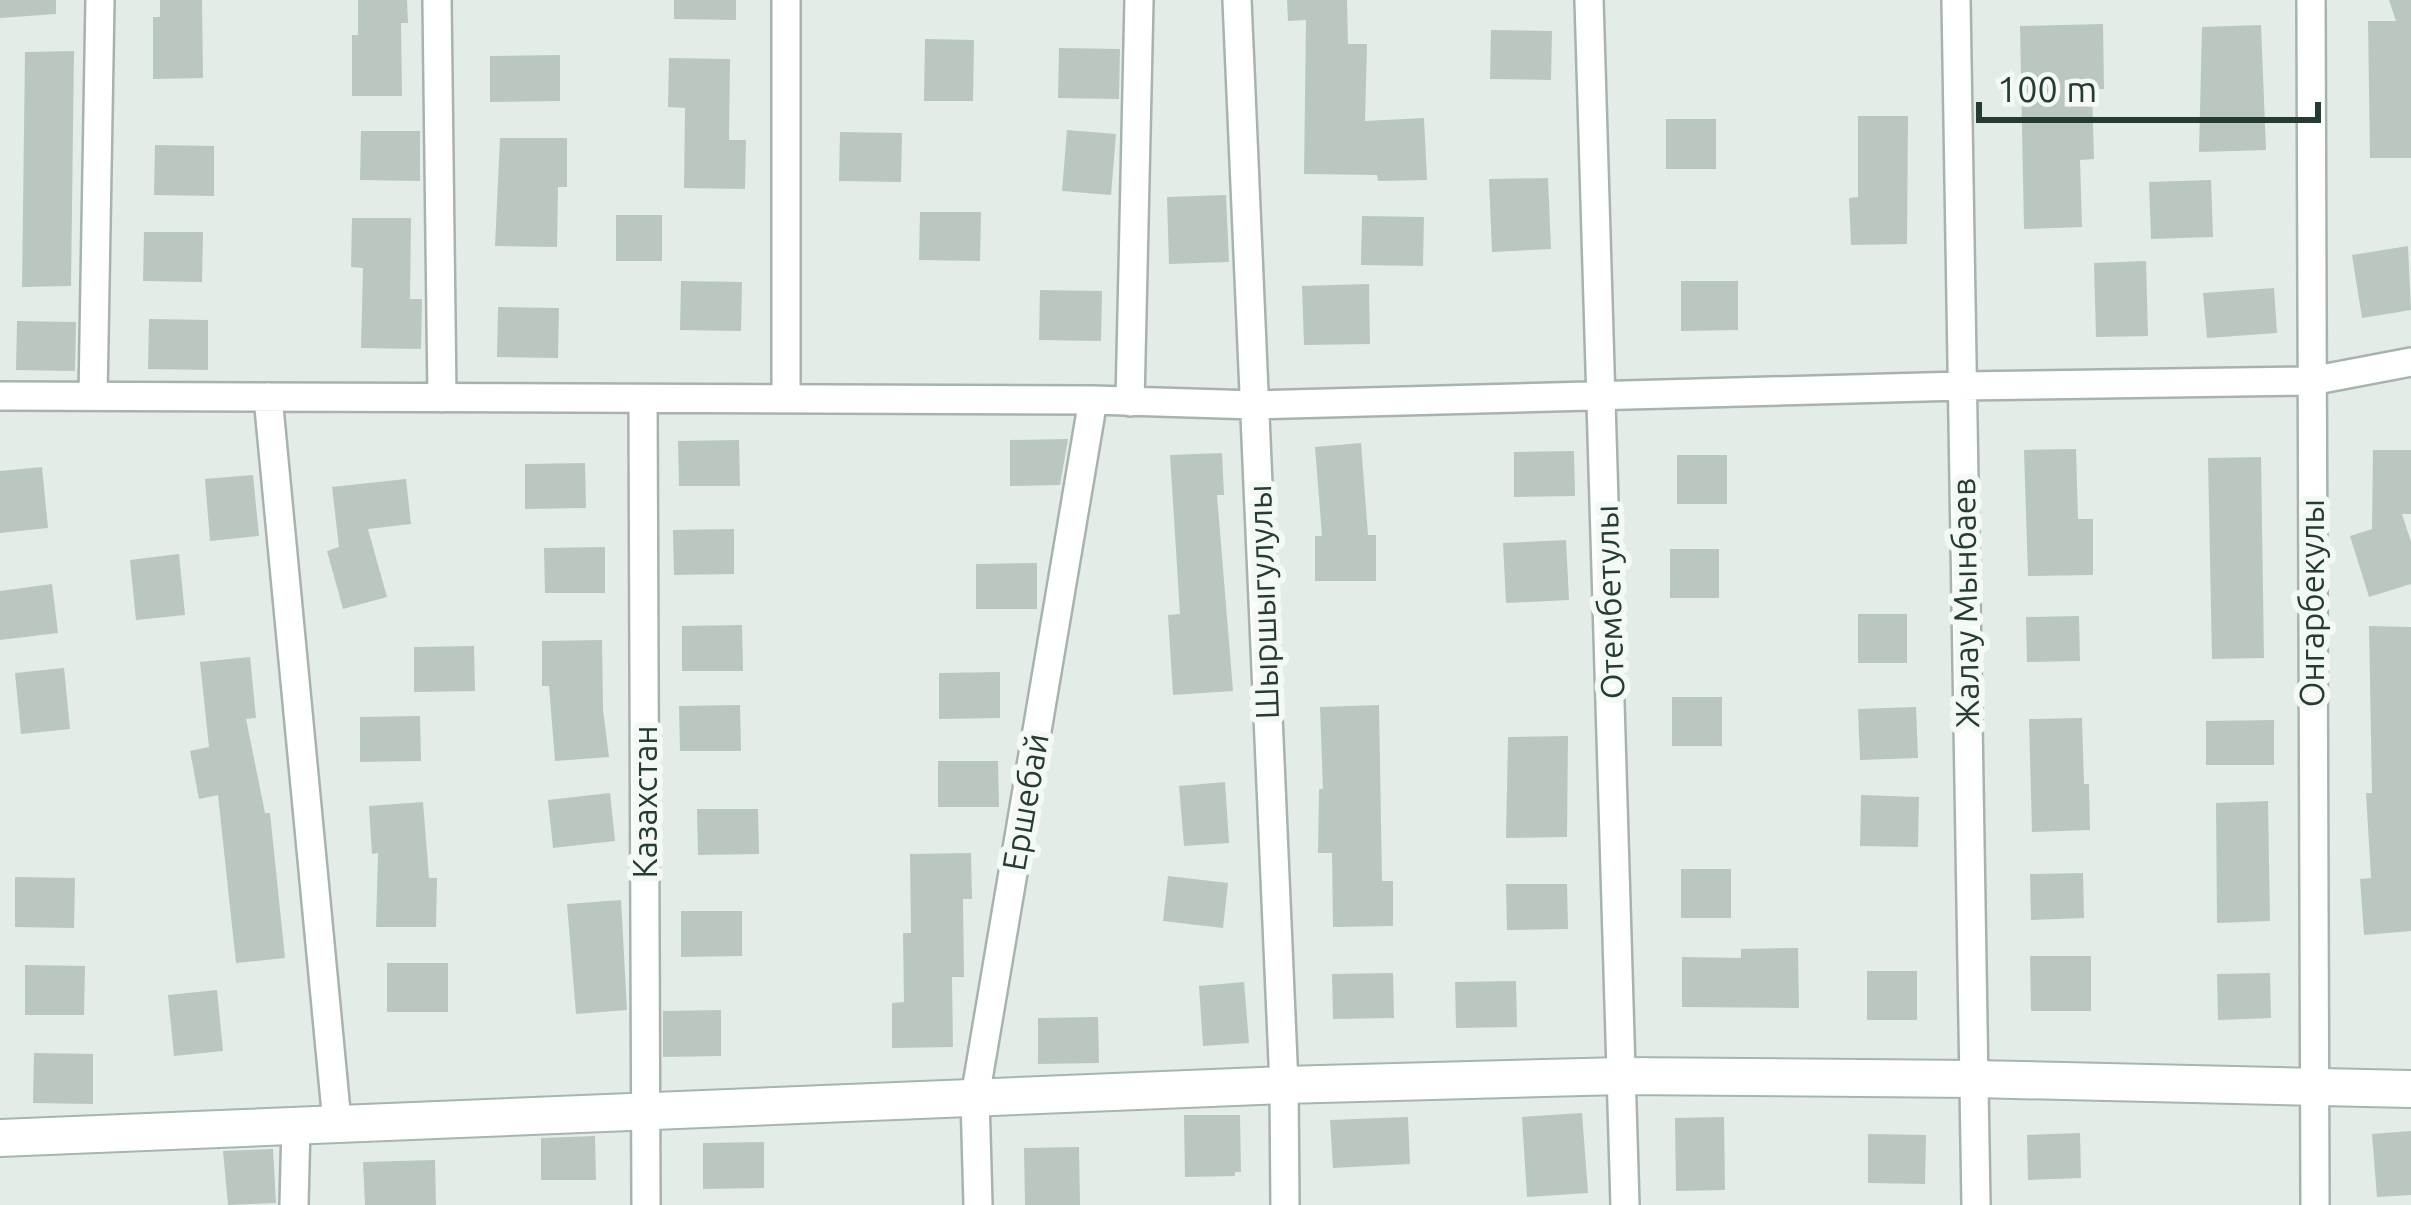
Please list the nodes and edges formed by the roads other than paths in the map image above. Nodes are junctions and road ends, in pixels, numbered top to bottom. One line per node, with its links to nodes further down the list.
1 (100, 0): 13 (street)
2 (437, 0): 15 (street)
3 (787, 0): 18 (street)
4 (1139, 0): 20 (street)
5 (1237, 0): 21 (street, Шыршыгулулы)
6 (1589, 0): 17 (street, Отембетулы)
7 (1956, 0): 11 (street, Жалау Мынбаев)
8 (2311, 0): 10 (street, Онгарбекулы)
9 (2411, 362): 10 (street)
10 (2311, 381): 11 (street); 25 (street, Онгарбекулы)
11 (1961, 386): 17 (street); 23 (street, Жалау Мынбаев)
12 (0, 396): 13 (street)
13 (93, 396): 14 (street)
14 (268, 397): 15 (street); 29 (street)
15 (442, 398): 16 (street)
16 (643, 398): 18 (street); 28 (street, Казахстан)
17 (1603, 398): 21 (street); 22 (street, Отембетулы)
18 (786, 399): 19 (street)
19 (1093, 400): 20 (street); 27 (street, Ершебай)
20 (1130, 401): 21 (street)
21 (1255, 405): 24 (street, Шыршыгулулы)
22 (1622, 1076): 23 (street); 24 (street); 37 (street, Отембетулы)
23 (1974, 1079): 25 (street); 38 (street, Жалау Мынбаев)
24 (1284, 1084): 27 (street); 36 (street, Шыршыгулулы)
25 (2314, 1089): 26 (street); 39 (street, Онгарбекулы)
26 (2411, 1089)
27 (975, 1097): 28 (street); 35 (street, Ершебай)
28 (646, 1110): 29 (street); 34 (street, Казахстан)
29 (337, 1122): 30 (street)
30 (296, 1124): 32 (street); 33 (street)
31 (0, 1128): 32 (street)
32 (0, 1138)
33 (294, 1205)
34 (646, 1205)
35 (978, 1205)
36 (1285, 1205)
37 (1625, 1205)
38 (1976, 1205)
39 (2315, 1205)

